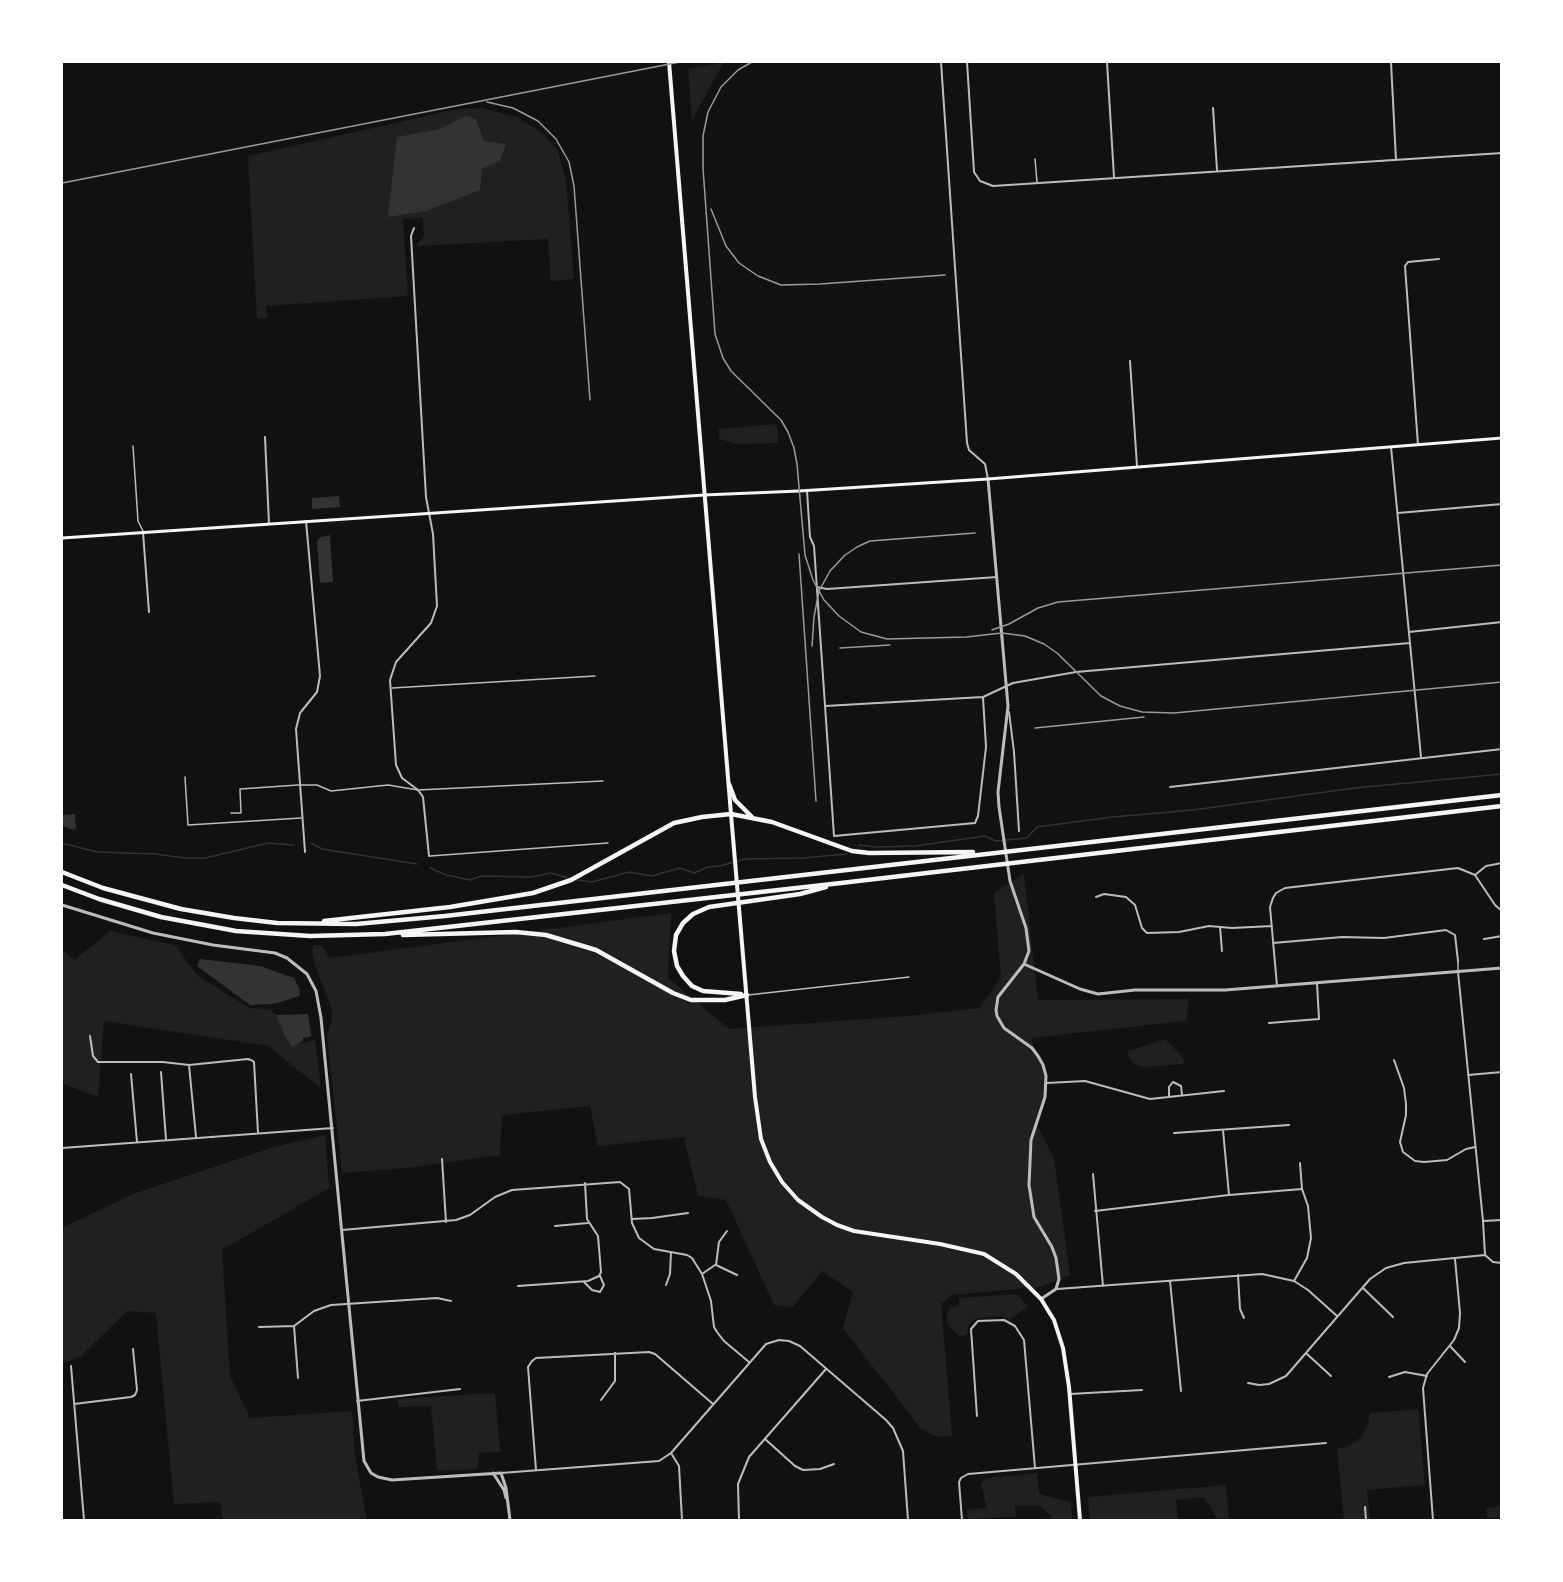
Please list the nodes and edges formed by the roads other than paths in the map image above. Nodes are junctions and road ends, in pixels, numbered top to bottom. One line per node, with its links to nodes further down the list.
1 (669, 62): 24 (main road)
2 (940, 62): 22 (street)
3 (967, 62): 12 (street)
4 (1107, 62): 11 (street)
5 (1391, 62): 9 (street)
6 (1213, 108): 10 (street)
7 (1502, 153): 9 (street)
8 (1035, 159): 12 (lane)
9 (1396, 159): 10 (street)
10 (1217, 170): 11 (street)
11 (1114, 177): 12 (street)
12 (1037, 182)
13 (414, 228): 26 (street)
14 (1439, 259): 18 (street)
15 (1130, 361): 21 (street)
16 (265, 437): 29 (street)
17 (1502, 438): 18 (main road)
18 (1418, 445): 20 (main road)
19 (133, 446): 30 (lane)
20 (1391, 447): 21 (main road); 27 (street)
21 (1137, 467): 22 (main road)
22 (988, 478): 23 (main road); 32 (street)
23 (807, 491): 24 (main road); 33 (street)
24 (704, 495): 26 (main road); 48 (main road)
25 (1502, 504): 27 (street)
26 (428, 513): 28 (main road); 40 (street)
27 (1398, 513): 36 (street)
28 (306, 521): 29 (main road); 49 (street)
29 (269, 524): 30 (main road)
30 (143, 532): 31 (main road); 34 (street)
31 (62, 538)
32 (997, 577): 33 (street); 39 (street)
33 (816, 587): 42 (street)
34 (149, 612)
35 (1502, 622): 36 (street)
36 (1409, 632): 37 (street)
37 (1410, 643): 39 (street); 45 (street)
38 (595, 676): 40 (lane)
39 (1006, 686): 41 (street); 43 (street)
40 (391, 688): 51 (street)
41 (983, 697): 42 (street); 42 (street)
42 (825, 706)
43 (1008, 706): 58 (street); 80 (street)
44 (1502, 749): 45 (street)
45 (1421, 757): 50 (street)
46 (184, 777): 56 (lane)
47 (603, 781): 51 (lane)
48 (729, 784): 55 (main road); 57 (highway)
49 (298, 785): 51 (lane); 54 (lane); 56 (street)
50 (1170, 787)
51 (418, 790): 62 (street)
52 (1502, 795): 61 (highway)
53 (1502, 806): 66 (highway)
54 (231, 813)
55 (731, 814): 57 (highway); 71 (highway); 86 (main road)
56 (301, 818): 60 (street)
57 (754, 819): 61 (highway)
58 (1019, 831)
59 (608, 843): 62 (lane)
60 (304, 852)
61 (988, 852): 71 (highway)
62 (429, 856)
63 (1502, 863): 65 (street)
64 (62, 872): 71 (highway)
65 (1475, 875): 70 (street); 72 (street)
66 (841, 884): 74 (highway); 86 (highway)
67 (62, 885): 74 (highway)
68 (1096, 897): 73 (street)
69 (62, 905): 100 (street)
70 (1502, 911)
71 (308, 923)
72 (1272, 926): 73 (street); 77 (street)
73 (1220, 927): 78 (street)
74 (385, 934): 86 (highway)
75 (1502, 936): 76 (street)
76 (1484, 939)
77 (1273, 943): 79 (street); 85 (street)
78 (1222, 951)
79 (1458, 961): 82 (lane)
80 (1024, 964): 85 (street); 95 (street)
81 (1502, 968): 82 (street)
82 (1458, 972): 84 (street); 94 (street)
83 (909, 977): 86 (lane)
84 (1317, 983): 85 (street); 87 (street)
85 (1277, 986)
86 (747, 995): 142 (main road)
87 (1269, 1023)
88 (90, 1036): 90 (street)
89 (1394, 1060): 107 (street)
90 (189, 1065): 102 (street); 104 (street)
91 (161, 1072): 105 (street)
92 (1502, 1072): 94 (street)
93 (130, 1074): 106 (street)
94 (1468, 1075): 107 (street)
95 (1047, 1083): 98 (street); 140 (street)
96 (1224, 1091): 97 (street)
97 (1182, 1095): 98 (street); 98 (street)
98 (1169, 1097)
99 (1288, 1125): 101 (street)
100 (333, 1128): 102 (street); 123 (street)
101 (1223, 1130): 103 (street); 114 (street)
102 (258, 1133): 104 (street)
103 (1174, 1133)
104 (196, 1137): 105 (street)
105 (166, 1140): 106 (street)
106 (136, 1142): 108 (street)
107 (1475, 1147): 119 (street)
108 (62, 1148)
109 (442, 1159): 120 (street)
110 (1300, 1163): 113 (street)
111 (1093, 1174): 115 (street)
112 (585, 1184): 117 (street); 120 (street); 121 (street)
113 (1302, 1189): 114 (street); 135 (street)
114 (1229, 1195): 115 (street)
115 (1095, 1211): 139 (street)
116 (688, 1213): 117 (street)
117 (632, 1219): 125 (street)
118 (1502, 1220): 119 (street)
119 (1484, 1221): 126 (street)
120 (446, 1222): 123 (street)
121 (588, 1223): 122 (street); 133 (street)
122 (555, 1226)
123 (342, 1230): 144 (street)
124 (727, 1231): 129 (street)
125 (671, 1252): 130 (street); 137 (street)
126 (1485, 1256): 127 (street); 128 (street)
127 (1455, 1260): 141 (street); 150 (street)
128 (1502, 1263)
129 (716, 1265): 130 (street); 131 (street)
130 (702, 1274): 154 (street)
131 (737, 1275)
132 (1238, 1275): 134 (street); 135 (street); 147 (street)
133 (599, 1276): 136 (street); 136 (street)
134 (1170, 1280): 139 (street); 165 (street)
135 (1294, 1281): 145 (street)
136 (584, 1282): 138 (street)
137 (666, 1285)
138 (518, 1286)
139 (1103, 1286): 140 (street)
140 (1056, 1288): 142 (street)
141 (1363, 1288): 145 (street); 146 (street)
142 (1041, 1299): 166 (main road)
143 (451, 1301): 144 (street)
144 (348, 1304): 148 (street); 168 (street)
145 (1337, 1316): 153 (street)
146 (1393, 1317)
147 (1244, 1318)
148 (294, 1326): 149 (street); 161 (street)
149 (259, 1327)
150 (1450, 1346): 155 (street); 159 (street)
151 (133, 1349): 169 (street)
152 (615, 1353): 167 (street); 170 (street); 178 (street)
153 (1307, 1354): 158 (street); 162 (street)
154 (749, 1362): 157 (street); 170 (street)
155 (1465, 1362)
156 (71, 1366): 169 (street)
157 (826, 1369): 172 (street); 187 (street)
158 (1331, 1376)
159 (1427, 1376): 160 (street); 191 (street)
160 (1389, 1377)
161 (298, 1378)
162 (1248, 1383)
163 (460, 1389): 168 (street)
164 (1142, 1390): 166 (street)
165 (1181, 1391)
166 (1070, 1394): 176 (main road)
167 (601, 1400)
168 (357, 1401): 179 (street)
169 (74, 1404): 183 (street)
170 (713, 1404): 174 (street)
171 (977, 1416): 177 (street)
172 (764, 1439): 175 (street); 186 (street)
173 (1326, 1443): 176 (street)
174 (671, 1453): 178 (street); 185 (street)
175 (834, 1464)
176 (1076, 1464): 177 (street); 189 (main road)
177 (1035, 1468): 188 (street)
178 (536, 1470): 180 (street)
179 (492, 1473): 180 (street); 182 (street)
180 (501, 1473): 182 (street)
181 (1365, 1507): 190 (street)
182 (508, 1509): 184 (street)
183 (84, 1521)
184 (510, 1521)
185 (682, 1521)
186 (739, 1521)
187 (908, 1521)
188 (962, 1521)
189 (1080, 1521)
190 (1366, 1521)
191 (1433, 1521)

